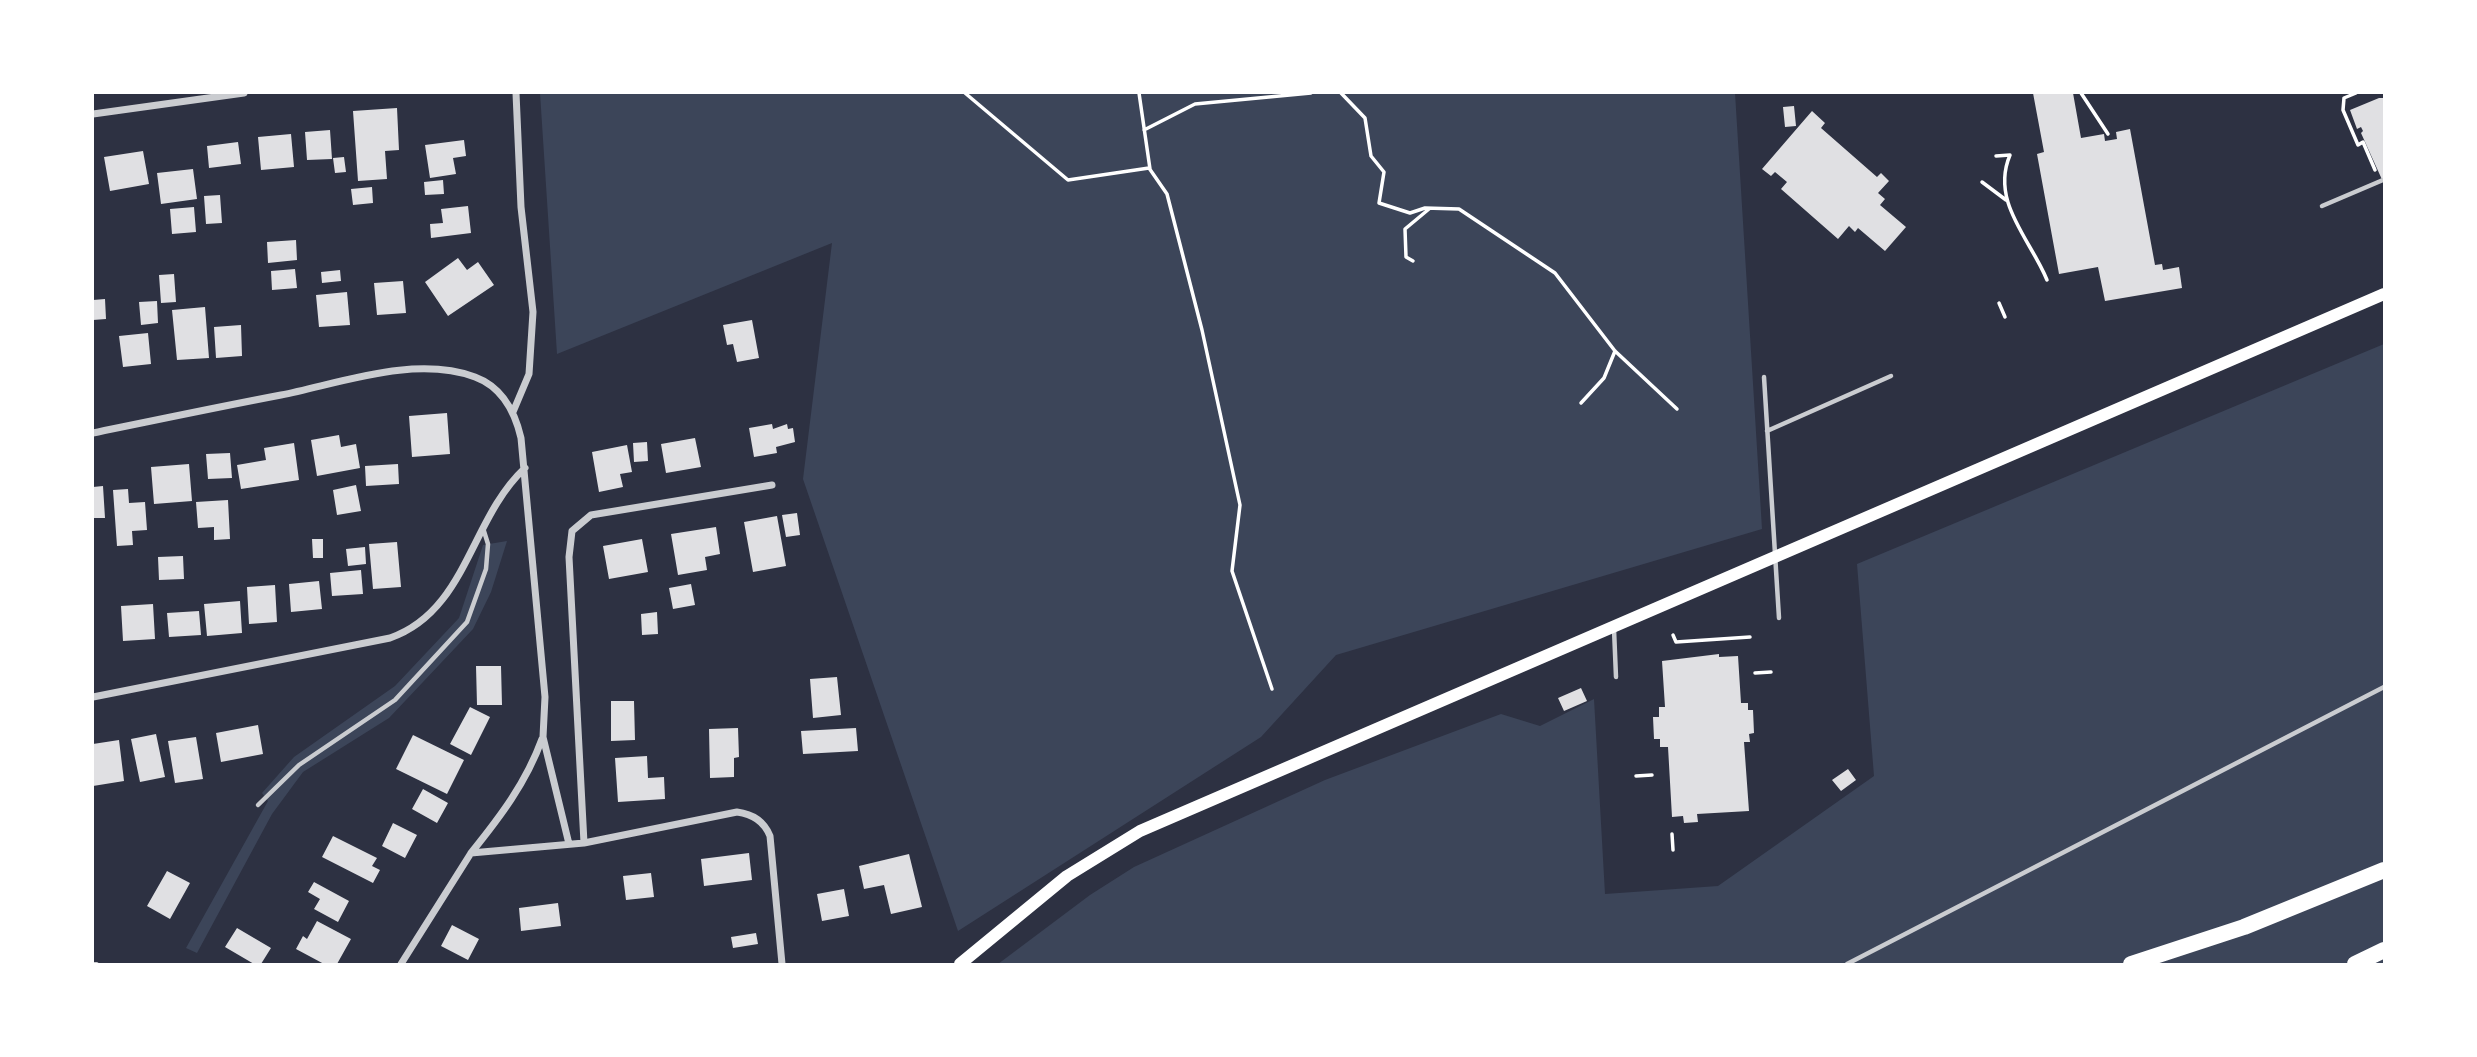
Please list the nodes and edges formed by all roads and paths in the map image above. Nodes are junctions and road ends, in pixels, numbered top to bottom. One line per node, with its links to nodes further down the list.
1 (244, 93): 9 (street)
2 (516, 93): 30 (street)
3 (965, 93): 13 (path)
4 (1139, 93): 10 (path)
5 (1311, 93): 10 (path)
6 (1341, 93): 19 (path)
7 (2081, 93): 11 (path)
8 (2356, 93): 14 (path)
9 (93, 114)
10 (1144, 130): 13 (path)
11 (2108, 134)
12 (1996, 156): 17 (path)
13 (1150, 169): 45 (path)
14 (2376, 172)
15 (2383, 180): 18 (lane)
16 (1982, 182): 17 (path)
17 (2006, 200): 21 (path)
18 (2322, 206)
19 (1430, 208): 20 (path); 25 (path)
20 (1413, 261)
21 (2047, 280)
22 (2384, 295): 36 (main road)
23 (1999, 303): 24 (path)
24 (2005, 317)
25 (1615, 351): 28 (path); 29 (path)
26 (1891, 376): 31 (lane)
27 (1764, 377): 31 (lane)
28 (1581, 403)
29 (1677, 409)
30 (513, 412): 32 (street); 33 (street)
31 (1767, 431): 36 (lane)
32 (93, 433)
33 (525, 468): 35 (street); 47 (street)
34 (772, 485): 52 (street)
35 (483, 528): 46 (street); 50 (lane)
36 (1774, 559): 37 (lane); 38 (main road)
37 (1779, 618)
38 (1614, 628): 43 (lane); 60 (main road)
39 (1673, 635): 40 (path)
40 (1750, 637)
41 (1771, 672): 42 (path)
42 (1755, 673)
43 (1616, 677)
44 (2384, 687): 61 (lane)
45 (1272, 689)
46 (93, 697)
47 (543, 737): 53 (street); 55 (street)
48 (1652, 775): 49 (path)
49 (1636, 776)
50 (258, 805)
51 (1672, 834): 54 (path)
52 (584, 843): 53 (street); 59 (street)
53 (569, 845): 55 (street)
54 (1673, 850)
55 (471, 853): 58 (street)
56 (2384, 870): 62 (highway)
57 (2384, 950): 63 (highway)
58 (401, 964)
59 (782, 964)
60 (960, 964)
61 (1847, 964)
62 (2131, 964)
63 (2355, 964)

